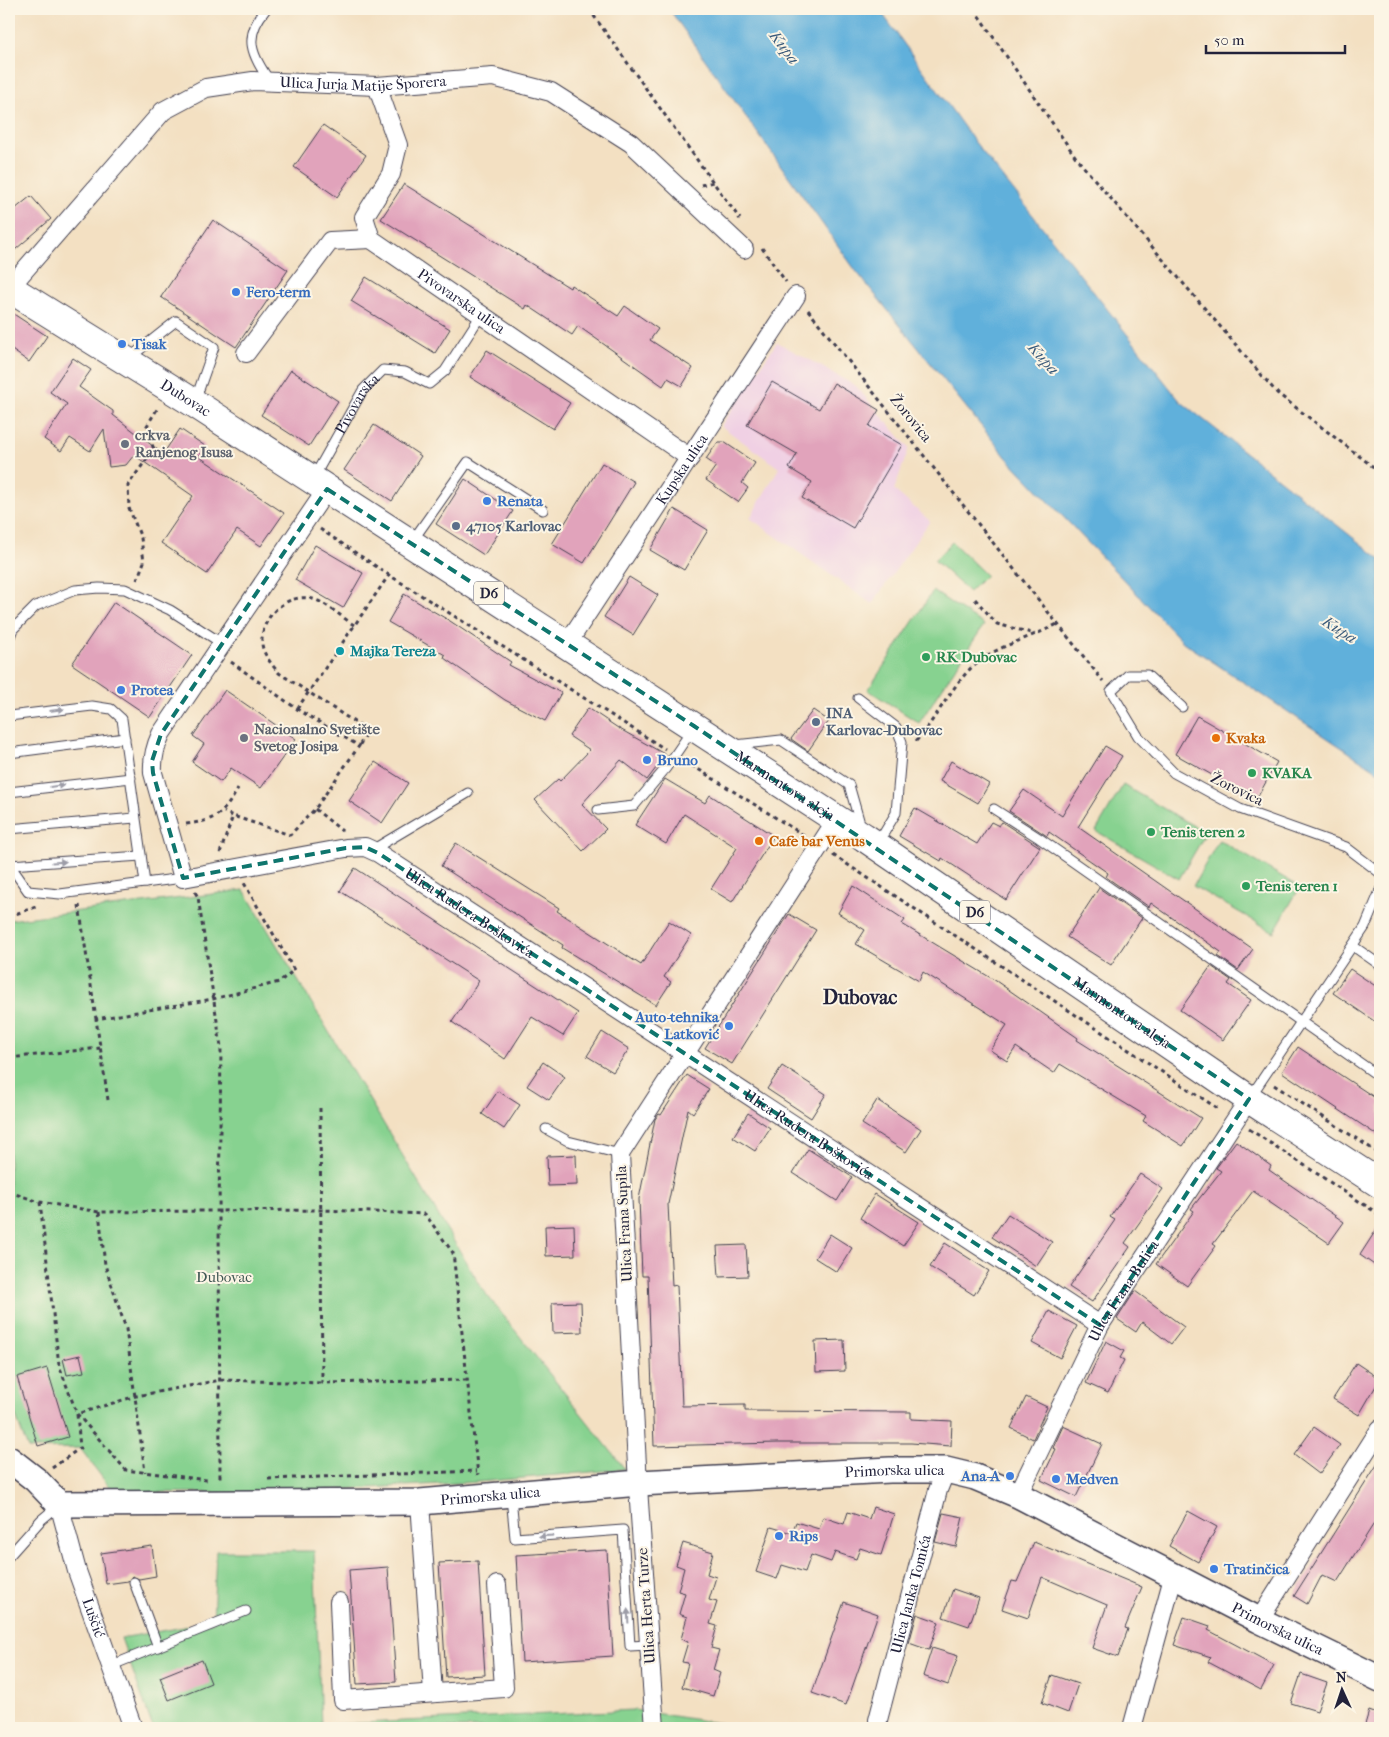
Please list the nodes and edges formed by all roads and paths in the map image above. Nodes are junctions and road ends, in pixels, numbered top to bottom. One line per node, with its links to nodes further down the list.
1 (266, 9): 4 (lane)
2 (589, 9): 6 (path)
3 (974, 9): 19 (path)
4 (270, 82): 5 (street, Ulica Jurja Matije Šporera); 11 (street, Ulica Jurja Matije Šporera)
5 (377, 86): 7 (street, Ulica Jurja Matije Šporera); 9 (street)
6 (713, 182): 7 (path); 8 (path)
7 (684, 191): 10 (street, Ulica Jurja Matije Šporera)
8 (741, 220)
9 (371, 239): 13 (street, Pivovarska ulica); 14 (street)
10 (751, 246): 12 (path, Žorovica)
11 (9, 288): 15 (main road, Dubovac / D6)
12 (796, 296): 18 (street, Kupska ulica); 27 (path, Žorovica)
13 (481, 315): 18 (street, Pivovarska ulica); 20 (lane, Pivovarska)
14 (246, 353)
15 (126, 361): 16 (main road, Dubovac / D6); 17 (lane)
16 (170, 388): 17 (main road, Dubovac / D6); 25 (path)
17 (194, 403): 20 (main road, Dubovac / D6)
18 (690, 458): 31 (street, Kupska ulica)
19 (1380, 472)
20 (320, 485): 22 (street); 23 (main road, Dubovac / D6)
21 (543, 510): 23 (lane)
22 (307, 521): 24 (path); 32 (street)
23 (411, 543): 31 (main road, Marmontova aleja / D6)
24 (389, 575): 28 (path); 44 (path)
25 (132, 592): 30 (lane); 32 (lane)
26 (975, 599): 29 (path)
27 (1057, 624): 29 (path); 33 (path, Žorovica)
28 (354, 626): 34 (path); 34 (path)
29 (1036, 634): 45 (path)
30 (9, 639)
31 (567, 644): 39 (main road, Marmontova aleja / D6)
32 (220, 648): 37 (path); 67 (street)
33 (1111, 692): 36 (lane); 66 (lane, Žorovica)
34 (308, 694): 37 (path); 41 (path)
35 (858, 698): 45 (lane)
36 (1182, 708)
37 (297, 709): 41 (path)
38 (9, 716): 40 (lane, one-way to 40)
39 (694, 726): 42 (main road, Marmontova aleja / D6); 44 (lane)
40 (125, 738): 43 (lane); 46 (lane)
41 (359, 746): 50 (path)
42 (725, 746): 56 (main road, Marmontova aleja / D6); 59 (lane)
43 (9, 753)
44 (675, 755): 52 (lane); 60 (path)
45 (901, 757): 59 (lane)
46 (131, 778): 48 (lane, one-way to 46); 55 (lane)
47 (238, 789): 53 (path)
48 (9, 792)
49 (468, 793): 61 (lane)
50 (315, 809): 54 (path); 61 (path)
51 (994, 809): 77 (lane)
52 (598, 810)
53 (224, 812): 54 (path); 57 (path)
54 (233, 816): 65 (path)
55 (135, 818): 58 (lane); 63 (lane)
56 (837, 820): 59 (main road, Marmontova aleja / D6); 60 (street, Ulica Frana Supila)
57 (185, 824)
58 (9, 829)
59 (871, 841): 82 (main road, Marmontova aleja / D6)
60 (820, 846): 79 (street, Ulica Frana Supila); 82 (path)
61 (364, 849): 65 (street); 79 (street, Ulica Ruđera Boškovića)
62 (9, 854): 64 (lane)
63 (140, 856): 64 (lane, one-way to 63); 69 (lane)
64 (10, 865): 72 (lane)
65 (214, 872): 67 (street)
66 (1380, 873)
67 (183, 878): 69 (lane)
68 (242, 880): 75 (path)
69 (145, 883): 72 (lane)
70 (203, 887): 75 (path)
71 (1380, 891): 73 (lane)
72 (77, 892): 76 (path)
73 (1353, 946): 74 (lane); 77 (lane)
74 (1380, 965)
75 (214, 999): 76 (path); 93 (path)
76 (96, 1020): 78 (path)
77 (1300, 1021): 81 (lane); 82 (lane)
78 (100, 1048): 80 (path); 83 (path)
79 (684, 1055): 86 (street, Ulica Frana Supila); 95 (street, Ulica Ruđera Boškovića)
80 (9, 1058)
81 (1380, 1077)
82 (1249, 1099): 87 (path); 88 (main road, Marmontova aleja / D6); 94 (path); 95 (street, Ulica Frana Bulića)
83 (108, 1100)
84 (320, 1108): 91 (path)
85 (546, 1129): 86 (lane)
86 (620, 1154): 110 (street, Ulica Frana Supila)
87 (1380, 1154)
88 (1380, 1184)
89 (9, 1192): 90 (path)
90 (40, 1202): 92 (path); 100 (path)
91 (321, 1210): 93 (path); 97 (path); 98 (path)
92 (99, 1212): 93 (path); 99 (path)
93 (218, 1212): 96 (path)
94 (1380, 1215)
95 (1100, 1325): 111 (street, Ulica Frana Bulića)
96 (220, 1380): 98 (path); 99 (path); 109 (path)
97 (467, 1380): 98 (path); 103 (path)
98 (322, 1384)
99 (136, 1396): 100 (path); 105 (path)
100 (77, 1414): 105 (path); 106 (path)
101 (1380, 1429): 122 (street)
102 (9, 1458): 106 (main road)
103 (477, 1470): 108 (path); 113 (path)
104 (946, 1470): 110 (main road, Primorska ulica); 111 (main road, Primorska ulica); 128 (street, Ulica Janka Tomića)
105 (145, 1472): 107 (path)
106 (36, 1480): 115 (main road)
107 (209, 1480)
108 (259, 1480)
109 (230, 1481)
110 (639, 1483): 112 (main road, Primorska ulica); 124 (street, Ulica Herta Turze)
111 (1018, 1495): 117 (main road, Primorska ulica)
112 (511, 1496): 113 (main road, Primorska ulica); 124 (lane, one-way to 112)
113 (480, 1498): 114 (main road, Primorska ulica)
114 (420, 1502): 115 (main road, Primorska ulica); 127 (street, Primorska ulica)
115 (60, 1504): 116 (lane); 125 (street, Luščić)
116 (9, 1556)
117 (1174, 1574): 122 (main road, Primorska ulica); 131 (street)
118 (134, 1582): 123 (lane)
119 (497, 1585): 127 (street)
120 (339, 1602): 127 (street)
121 (246, 1611): 123 (lane)
122 (1259, 1620): 126 (main road, Primorska ulica)
123 (158, 1646): 125 (lane)
124 (648, 1646): 130 (street, Ulica Herta Turze)
125 (110, 1666): 129 (street, Luščić)
126 (1380, 1679)
127 (433, 1693)
128 (878, 1720)
129 (131, 1728)
130 (655, 1728)
131 (1132, 1728)

